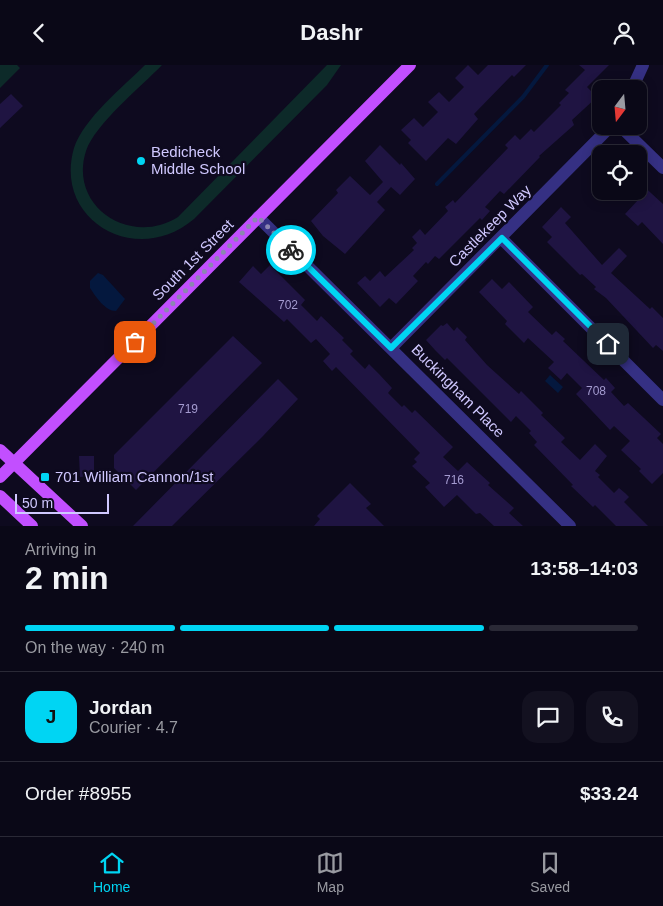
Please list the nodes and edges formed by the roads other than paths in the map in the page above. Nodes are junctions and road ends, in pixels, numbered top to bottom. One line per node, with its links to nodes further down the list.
1 (410, 65): 7 (main road, South 1st Street)
2 (643, 65): 3 (street)
3 (636, 80)
4 (602, 135): 8 (street, Castlekeep Way)
5 (629, 135): 6 (street)
6 (663, 169)
7 (258, 217): 9 (street, Buckingham Place); 12 (main road, South 1st Street)
8 (502, 238): 9 (street, Castlekeep Way); 10 (street)
9 (391, 348): 17 (street, Buckingham Place)
10 (663, 400)
11 (0, 450): 12 (main road)
12 (13, 463): 13 (main road, South 1st Street); 16 (main road)
13 (0, 477)
14 (0, 496): 15 (main road)
15 (32, 526)
16 (82, 526)
17 (570, 526)

